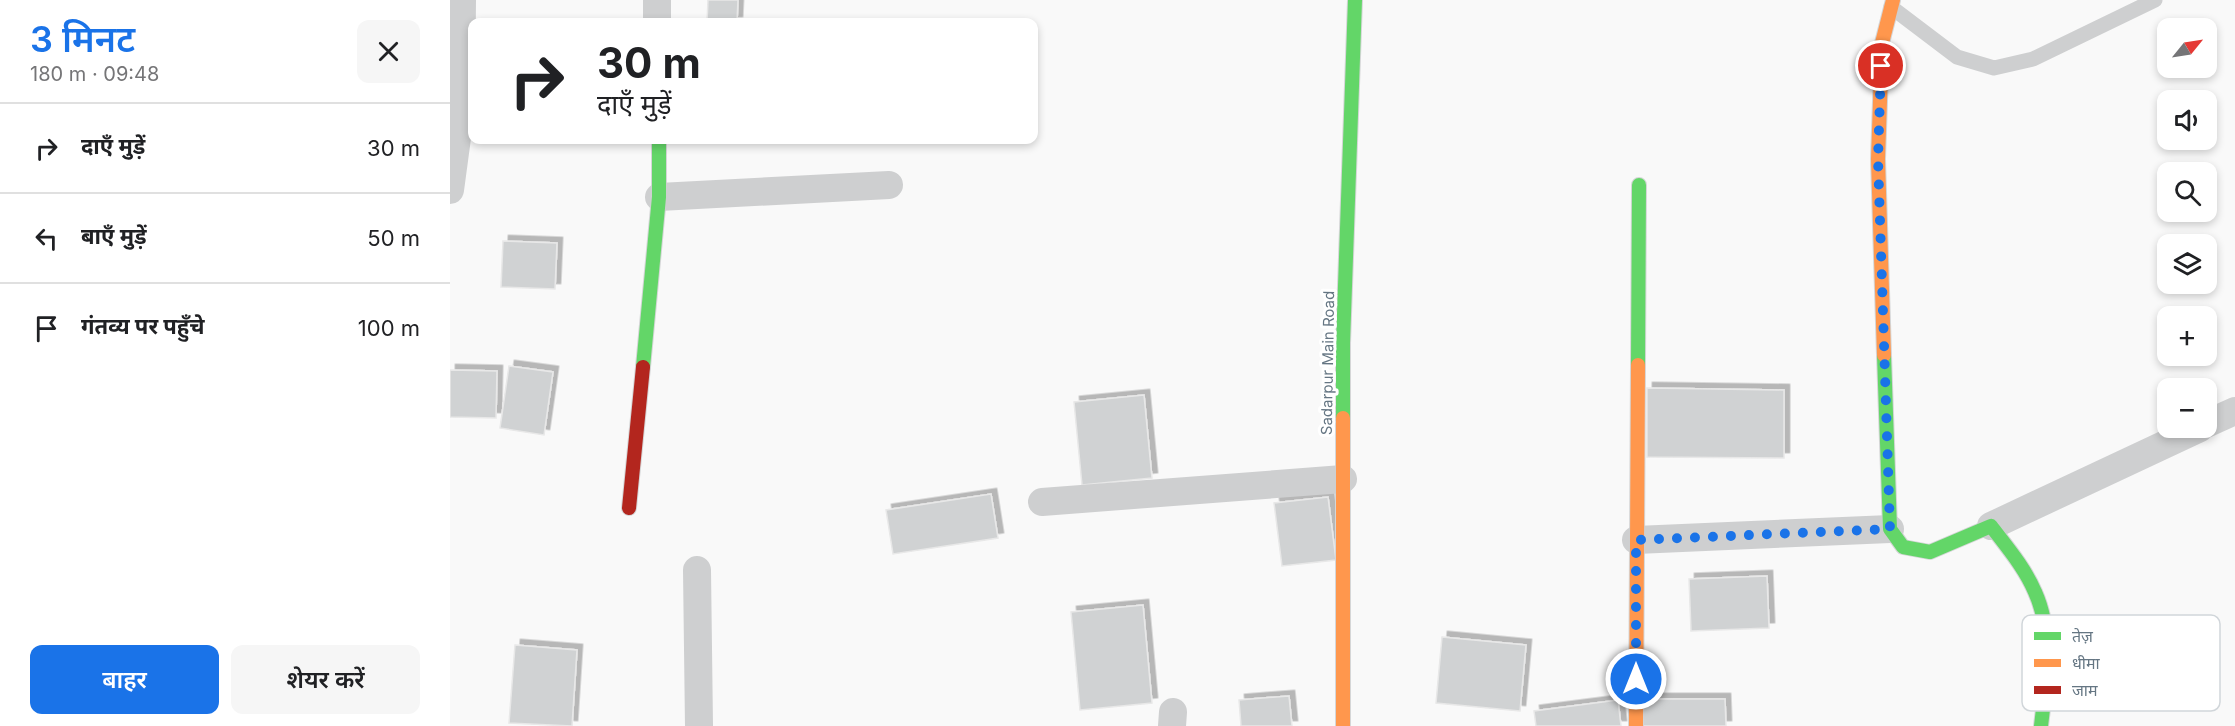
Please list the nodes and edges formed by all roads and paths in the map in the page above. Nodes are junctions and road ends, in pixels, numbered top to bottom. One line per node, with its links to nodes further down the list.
1 (462, 0): 7 (street)
2 (657, 0): 6 (street)
3 (1355, 0): 16 (street, Sadarpur Main Road)
4 (2155, 0): 5 (lane)
5 (1892, 3): 20 (street)
6 (657, 18)
7 (455, 108): 11 (street)
8 (658, 144): 12 (street)
9 (890, 185): 12 (street)
10 (1639, 185): 21 (street)
11 (450, 190)
12 (659, 197): 18 (street)
13 (2235, 411): 14 (street)
14 (2217, 419)
15 (2179, 438): 19 (street)
16 (1343, 479): 17 (street); 26 (street, Sadarpur Main Road)
17 (1042, 501)
18 (629, 508)
19 (1991, 526): 20 (street); 23 (street)
20 (1890, 529): 21 (street)
21 (1636, 540): 27 (street)
22 (697, 570): 25 (street)
23 (2042, 615)
24 (2042, 711): 28 (street)
25 (699, 726)
26 (1343, 726)
27 (1636, 726)
28 (2041, 726)

